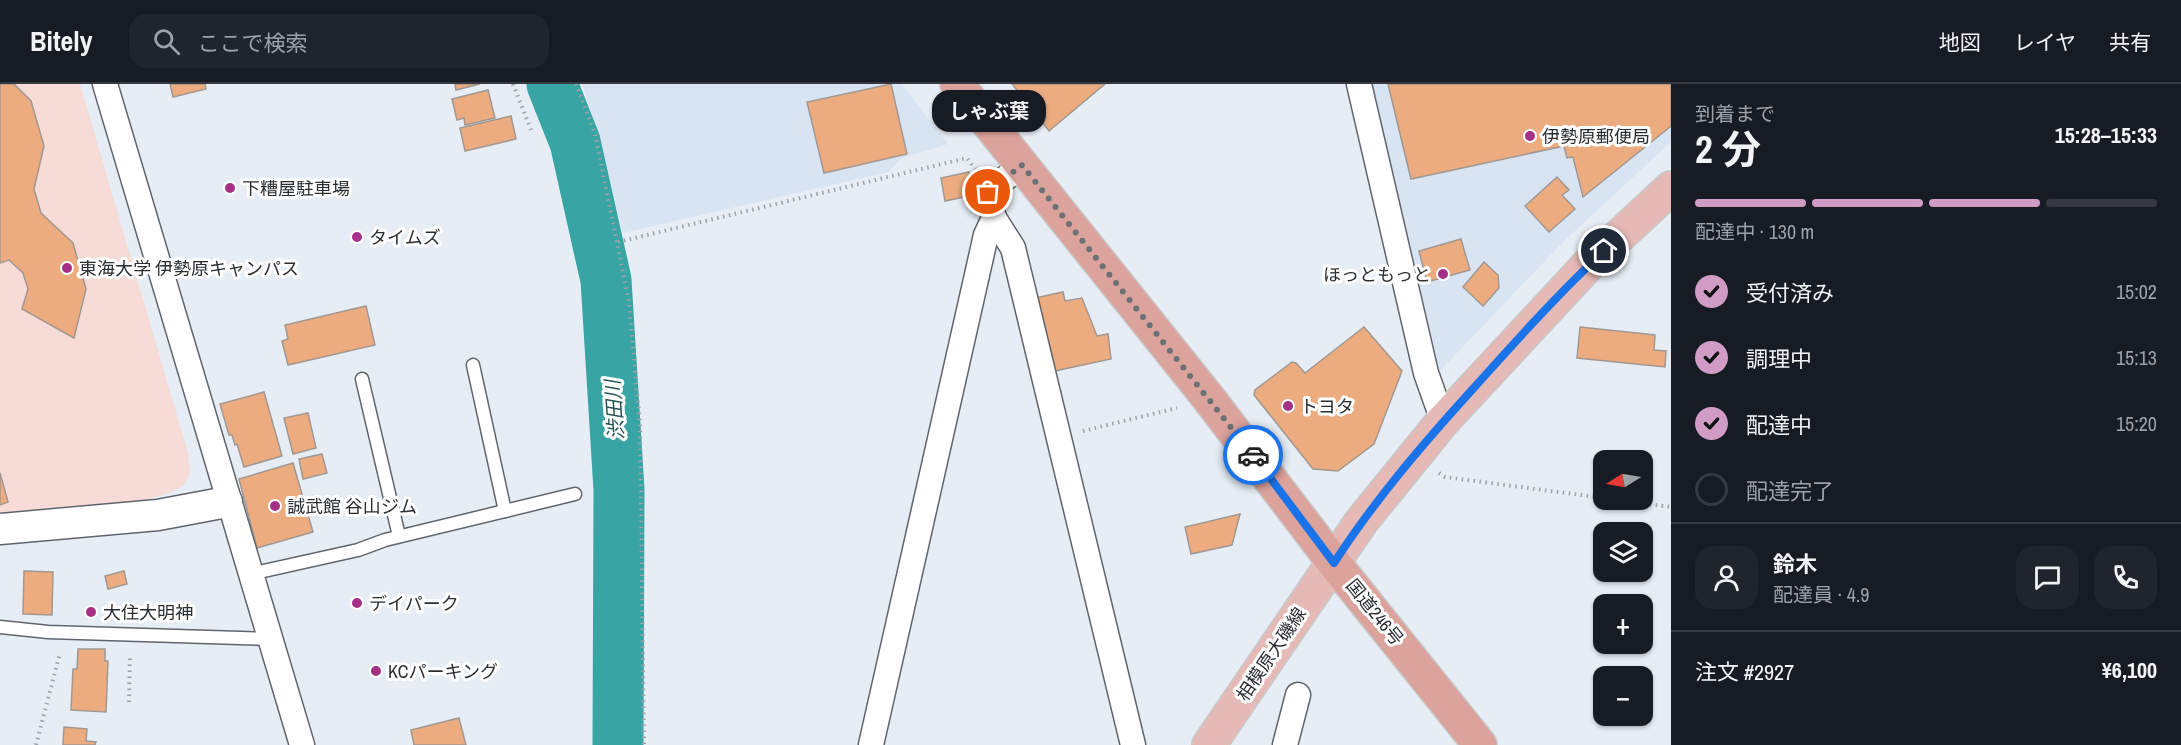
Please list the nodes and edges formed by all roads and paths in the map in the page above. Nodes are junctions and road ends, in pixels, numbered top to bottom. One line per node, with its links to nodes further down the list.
1 (105, 84): 20 (street)
2 (513, 84): 6 (path)
3 (576, 84): 11 (path)
4 (957, 84): 7 (highway, 国道246号)
5 (1359, 84): 15 (street)
6 (531, 130)
7 (1022, 165): 9 (street); 14 (highway, 国道246号)
8 (1671, 188): 15 (main road, 相模原大磯線)
9 (992, 189): 10 (street); 11 (path)
10 (994, 218): 16 (street); 37 (street)
11 (618, 242): 36 (path)
12 (473, 365): 23 (lane)
13 (362, 379): 25 (lane)
14 (1210, 400): 16 (path); 26 (highway, 国道246号)
15 (1443, 421): 17 (main road, 相模原大磯線)
16 (1059, 437): 38 (street)
17 (1415, 456): 19 (path); 26 (main road, 相模原大磯線)
18 (575, 494): 23 (lane)
19 (1593, 497)
20 (227, 502): 24 (street); 27 (street)
21 (1653, 505): 22 (path)
22 (1671, 507)
23 (505, 510): 25 (lane)
24 (0, 529)
25 (399, 536): 27 (lane)
26 (1334, 563): 39 (main road, 相模原大磯線); 41 (highway, 国道246号)
27 (249, 574): 31 (street)
28 (0, 627): 29 (lane)
29 (66, 633): 30 (lane); 34 (path)
30 (130, 635): 31 (lane); 33 (path)
31 (269, 639): 35 (street)
32 (1298, 695): 40 (street)
33 (129, 702)
34 (36, 745)
35 (302, 745)
36 (644, 745)
37 (871, 745)
38 (1133, 745)
39 (1209, 745)
40 (1285, 745)
41 (1480, 745)

